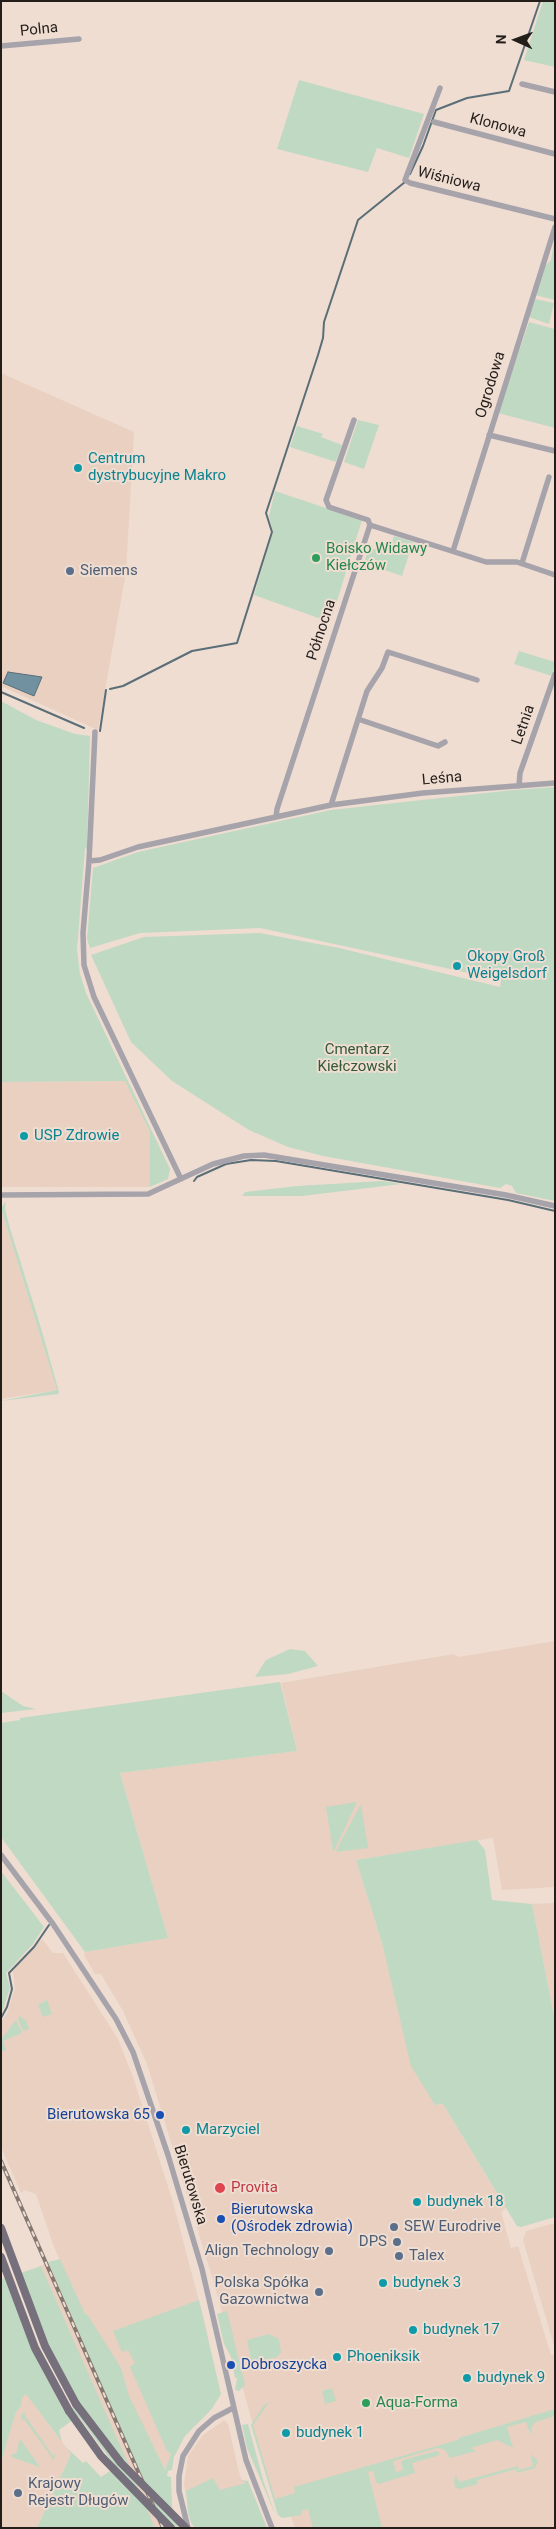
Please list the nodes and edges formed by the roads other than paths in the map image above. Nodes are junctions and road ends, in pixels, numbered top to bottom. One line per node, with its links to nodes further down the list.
1 (79, 39): 2 (street, Polna)
2 (1, 46)
3 (522, 84): 5 (street)
4 (440, 88): 8 (street, Wiśniowa)
5 (555, 92)
6 (434, 122): 7 (street, Klonowa)
7 (555, 154)
8 (555, 219)
9 (555, 227): 11 (street, Ogrodowa)
10 (354, 420): 14 (street)
11 (489, 434): 12 (street); 15 (street, Ogrodowa)
12 (555, 451)
13 (549, 477): 16 (street)
14 (370, 525): 15 (street); 26 (street, Północna)
15 (453, 551): 16 (street)
16 (522, 563): 17 (street)
17 (555, 575)
18 (555, 674): 24 (street, Letnia)
19 (477, 680): 20 (street)
20 (358, 719): 22 (street); 25 (street)
21 (95, 732): 27 (street)
22 (445, 742)
23 (555, 783): 24 (street, Leśna)
24 (519, 786): 25 (street, Leśna)
25 (331, 805): 26 (street, Leśna)
26 (276, 817): 27 (street, Leśna)
27 (90, 861): 28 (street)
28 (181, 1179): 29 (street); 30 (street)
29 (1, 1195)
30 (555, 1206)
31 (1, 1855): 34 (street, Bierutowska)
32 (1, 2228): 36 (main road, bridge)
33 (1, 2257): 35 (main road, bridge)
34 (233, 2408): 36 (street); 37 (street, Bierutowska)
35 (171, 2528)
36 (187, 2528)
37 (272, 2528)

